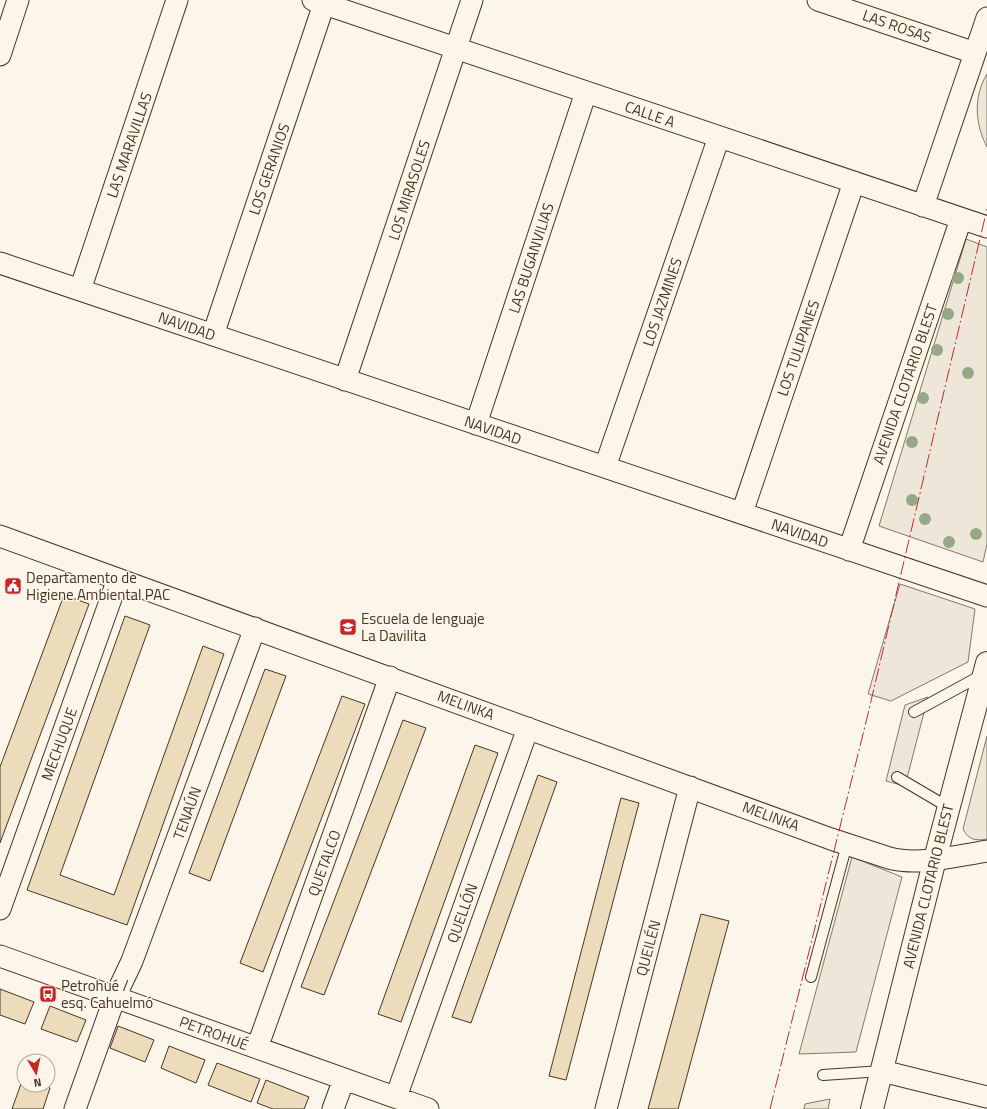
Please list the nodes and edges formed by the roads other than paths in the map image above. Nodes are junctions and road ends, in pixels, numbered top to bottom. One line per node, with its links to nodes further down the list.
1 (18, 0): 9 (street)
2 (177, 0): 17 (street, LAS MARAVILLAS)
3 (472, 0): 7 (street, LOS MIRASOLES)
4 (818, 0): 8 (street, LAS ROSAS)
5 (319, 2): 7 (street, CALLE A); 18 (street, LOS GERANIOS)
6 (987, 18): 8 (street)
7 (456, 48): 10 (street, CALLE A); 19 (street, LOS MIRASOLES)
8 (975, 53): 13 (street)
9 (0, 55)
10 (586, 92): 11 (street, CALLE A); 20 (street, LAS BUGANVILIAS)
11 (719, 137): 12 (street, CALLE A); 21 (street, LOS JAZMINES)
12 (854, 182): 13 (street, CALLE A); 22 (street, LOS TULIPANES)
13 (922, 206): 14 (street, CALLE A)
14 (961, 219): 15 (street, CALLE A); 24 (street, AVENIDA CLOTARIO BLEST)
15 (987, 228)
16 (0, 263): 17 (street, NAVIDAD)
17 (80, 290): 18 (street, NAVIDAD)
18 (213, 335): 19 (street, NAVIDAD)
19 (345, 380): 20 (street, NAVIDAD)
20 (476, 424): 21 (street, NAVIDAD)
21 (605, 467): 22 (street, NAVIDAD)
22 (742, 514): 24 (street, NAVIDAD)
23 (0, 536): 25 (street, MELINKA)
24 (849, 550): 26 (street, NAVIDAD)
25 (118, 579): 27 (street, MELINKA); 38 (street, MECHUQUE)
26 (987, 596)
27 (255, 628): 29 (street, MELINKA); 41 (street, TENAÚN)
28 (986, 668): 30 (lane); 34 (main road, AVENIDA CLOTARIO BLEST)
29 (390, 677): 31 (street, MELINKA); 42 (street, QUETALCO)
30 (914, 712)
31 (528, 728): 33 (street, MELINKA); 46 (street, QUELLÓN)
32 (897, 777): 34 (lane)
33 (690, 787): 35 (street, MELINKA); 51 (street, QUEILÉN)
34 (948, 806): 37 (main road, AVENIDA CLOTARIO BLEST)
35 (847, 844): 37 (street, MELINKA); 40 (lane)
36 (987, 851): 37 (street, MELINKA)
37 (935, 859): 43 (main road, AVENIDA CLOTARIO BLEST)
38 (0, 909)
39 (0, 956): 41 (street, PETROHUÉ)
40 (811, 977)
41 (115, 997): 42 (street, PETROHUÉ); 48 (street, TENAÚN)
42 (257, 1048): 45 (street, PETROHUÉ)
43 (882, 1070): 44 (lane); 47 (street); 52 (main road, AVENIDA CLOTARIO BLEST)
44 (823, 1075)
45 (344, 1079): 46 (street, PETROHUÉ); 49 (street)
46 (396, 1097): 50 (street, PETROHUÉ)
47 (987, 1097)
48 (75, 1109)
49 (333, 1109)
50 (428, 1109)
51 (606, 1109)
52 (872, 1109)

